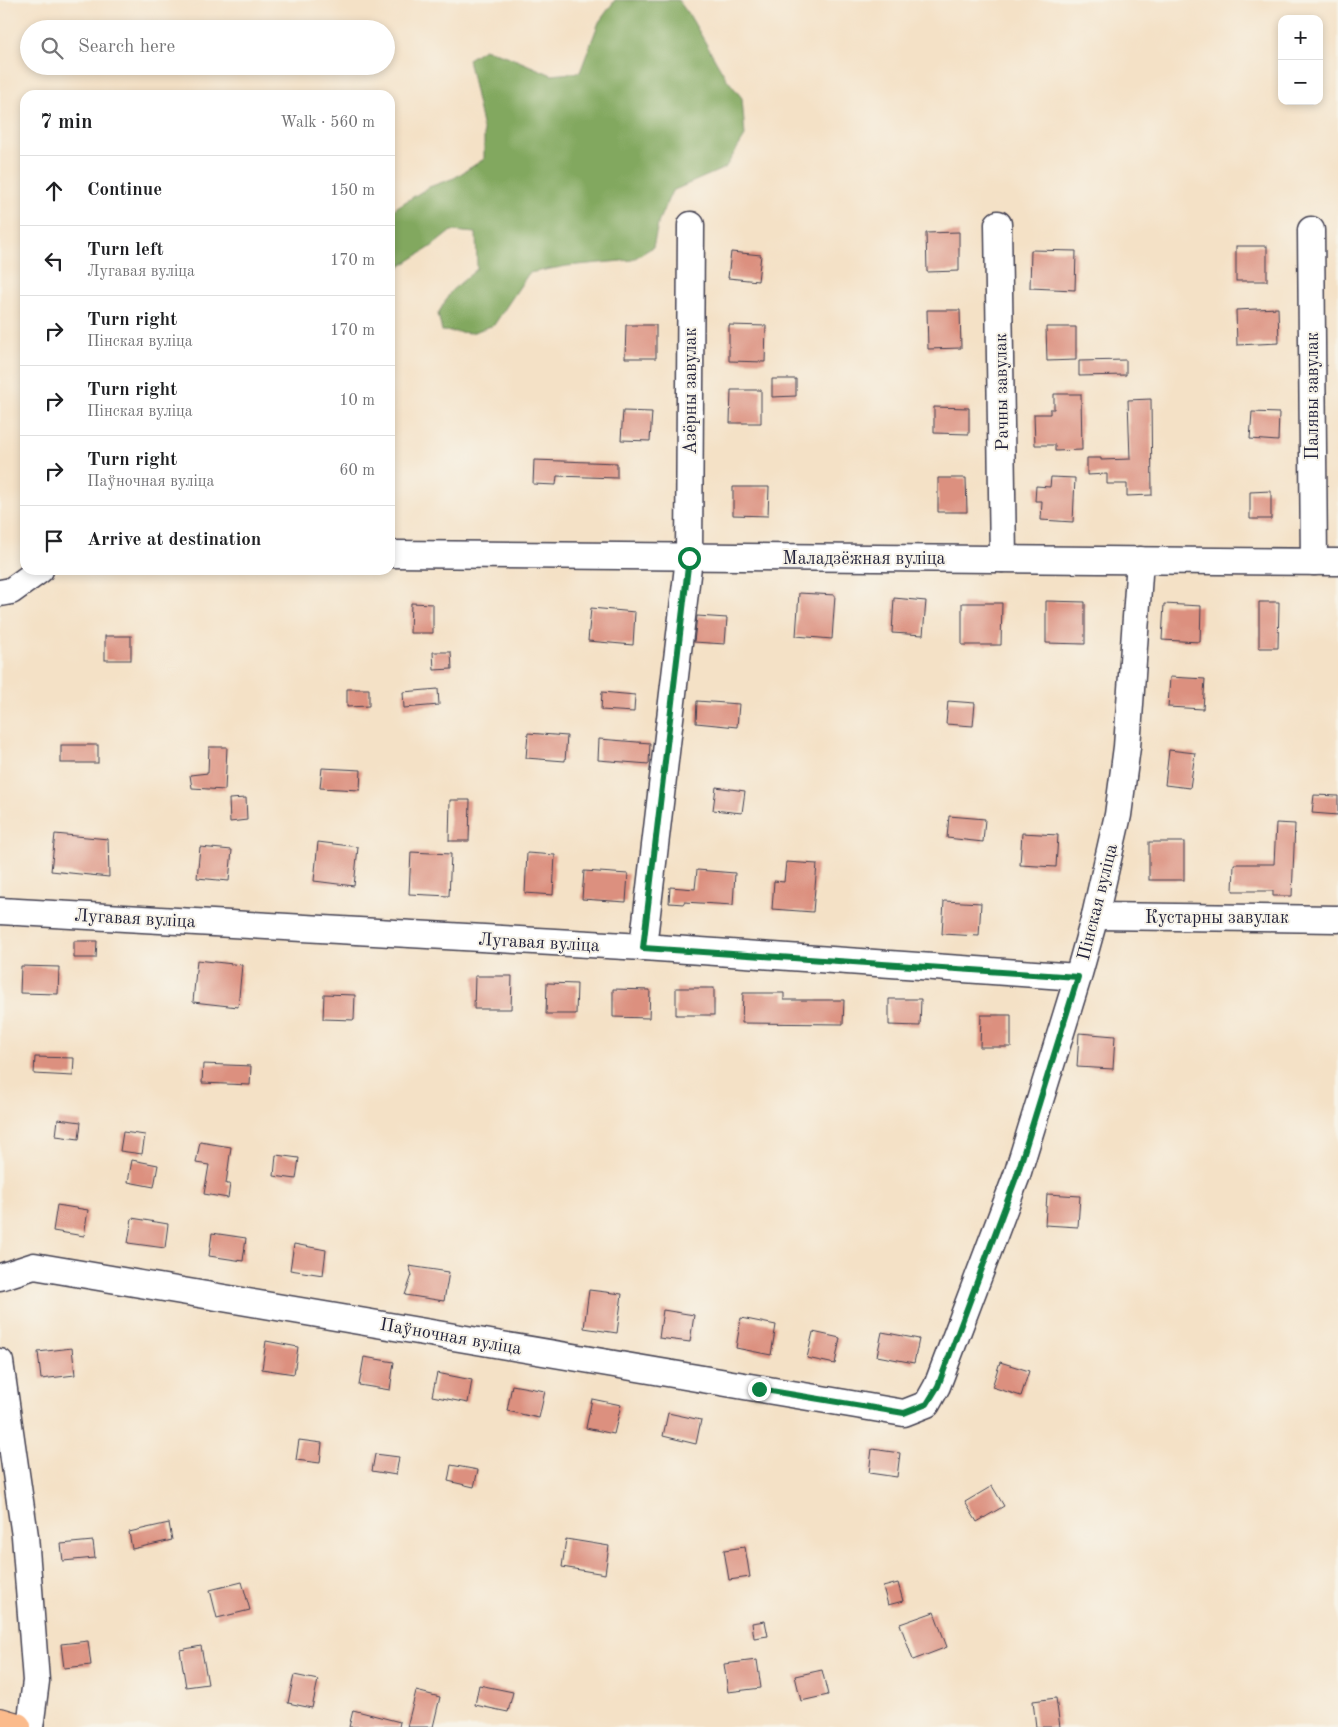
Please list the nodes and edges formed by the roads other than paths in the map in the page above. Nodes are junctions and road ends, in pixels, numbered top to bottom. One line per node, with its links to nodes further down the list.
1 (998, 224): 6 (street, Рачны завулак)
2 (691, 225): 5 (street, Азёрны завулак)
3 (1311, 230): 8 (street, Палявы завулак)
4 (395, 554): 5 (street, Маладзёжная вуліца)
5 (689, 558): 6 (street, Маладзёжная вуліца); 14 (street, Азёрны завулак)
6 (1003, 559): 7 (street, Маладзёжная вуліца)
7 (1140, 560): 8 (street, Маладзёжная вуліца); 12 (street, Пінская вуліца)
8 (1326, 562)
9 (33, 575): 10 (street)
10 (0, 594)
11 (0, 911): 14 (street, Лугавая вуліца)
12 (1095, 916): 13 (street, Кустарны завулак); 15 (street, Пінская вуліца)
13 (1338, 918)
14 (643, 948): 15 (street, Лугавая вуліца)
15 (1078, 977): 18 (street, Пінская вуліца)
16 (0, 1277): 18 (street, Паўночная вуліца)
17 (0, 1362): 21 (street)
18 (904, 1413)
19 (0, 1722): 20 (main road)
20 (17, 1727)
21 (30, 1727)

